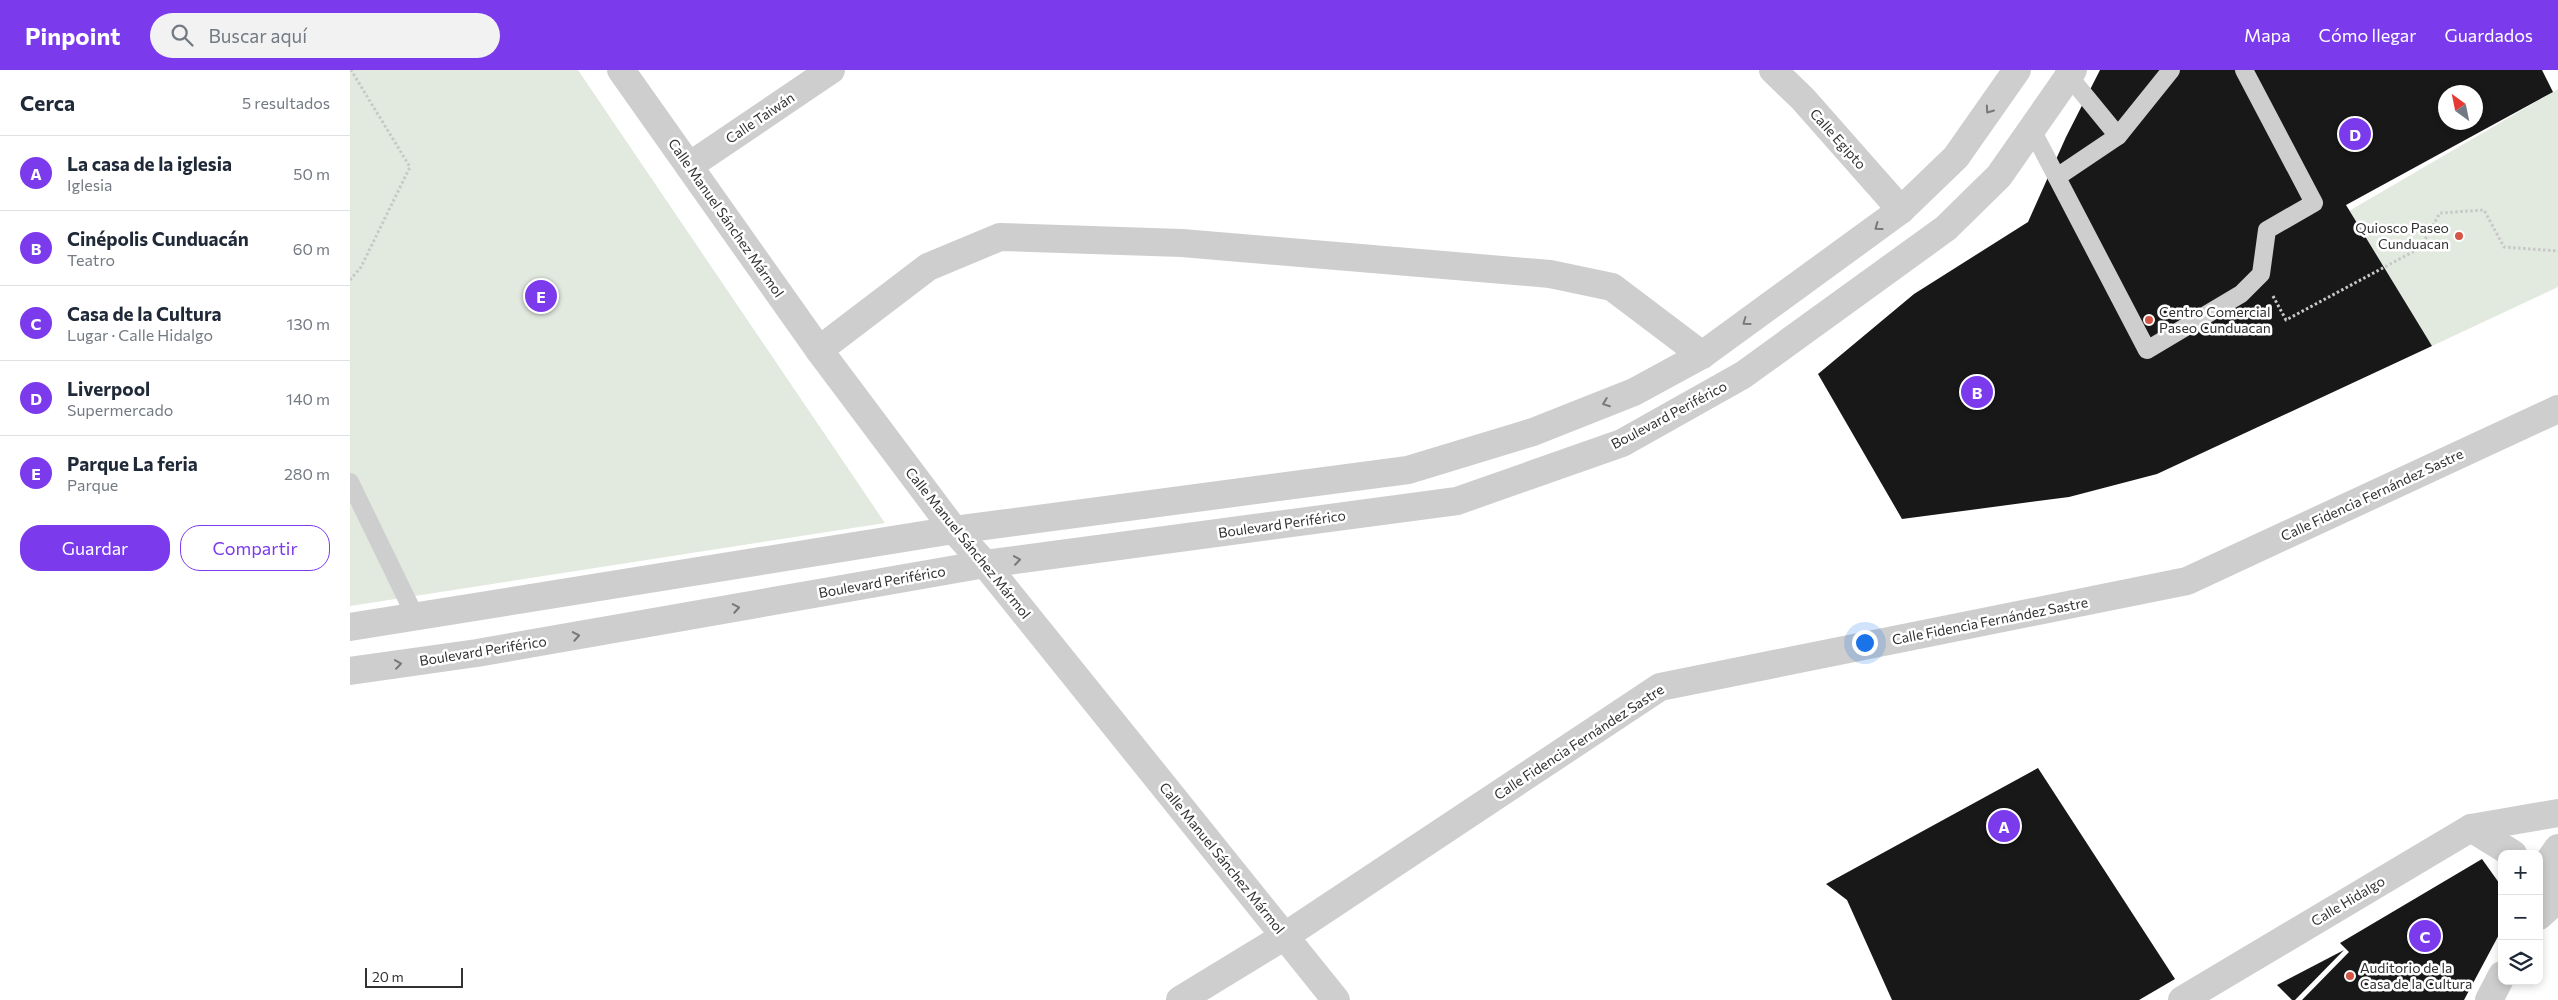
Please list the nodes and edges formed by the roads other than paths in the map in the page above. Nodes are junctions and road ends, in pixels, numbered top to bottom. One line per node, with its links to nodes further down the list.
1 (621, 70): 10 (street, Calle Manuel Sánchez Mármol)
2 (831, 70): 10 (street, Calle Taiwán)
3 (1773, 70): 12 (street, Calle Egipto)
4 (2017, 70): 12 (street, one-way to 12)
5 (2171, 70): 9 (lane)
6 (2244, 70): 11 (lane)
7 (2069, 72): 8 (street, Boulevard Periférico); 9 (lane)
8 (2031, 128): 11 (lane); 18 (street, Boulevard Periférico, one-way to 8)
9 (2118, 136): 11 (lane)
10 (689, 166): 13 (street, Calle Manuel Sánchez Mármol)
11 (2057, 177)
12 (1901, 210): 14 (street, one-way to 14)
13 (819, 350): 14 (street); 17 (street, Calle Manuel Sánchez Mármol)
14 (1702, 354): 17 (street, one-way to 17)
15 (2558, 409): 29 (street, Calle Fidencia Fernández Sastre)
16 (350, 482): 19 (lane)
17 (954, 530): 18 (street, Calle Manuel Sánchez Mármol); 19 (street)
18 (985, 564): 21 (street, Boulevard Periférico, one-way to 18); 29 (street, Calle Manuel Sánchez Mármol)
19 (415, 616): 20 (street)
20 (350, 627)
21 (350, 671)
22 (2558, 813): 23 (street)
23 (2471, 828): 25 (street); 33 (street, Calle Hidalgo)
24 (2558, 848): 26 (street)
25 (2507, 850)
26 (2545, 878)
27 (2558, 899): 28 (street)
28 (2543, 912)
29 (1285, 936): 31 (street, Calle Fidencia Fernández Sastre); 32 (street, Calle Manuel Sánchez Mármol)
30 (2498, 983): 34 (street)
31 (1180, 1000)
32 (1336, 1000)
33 (2182, 1000)
34 (2489, 1000)

